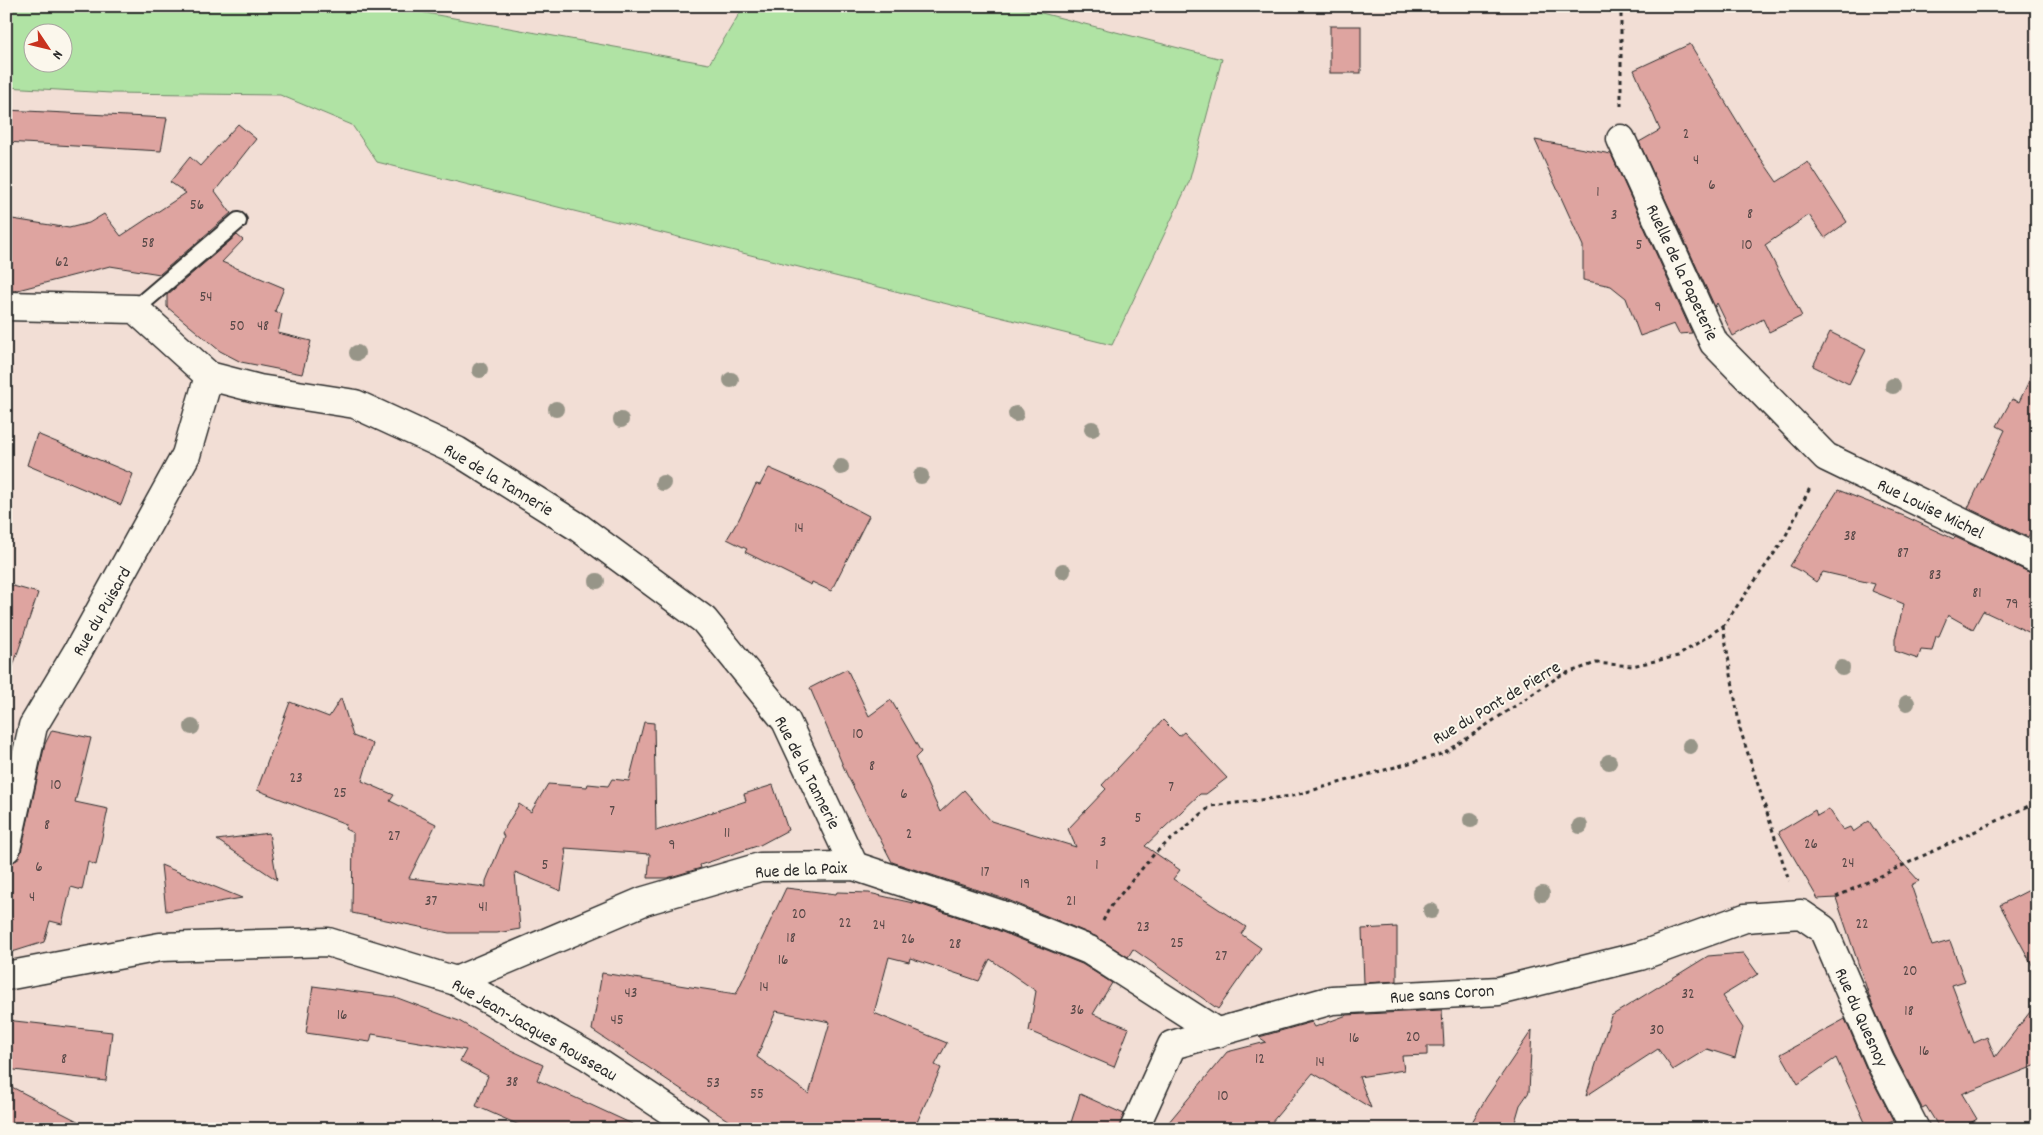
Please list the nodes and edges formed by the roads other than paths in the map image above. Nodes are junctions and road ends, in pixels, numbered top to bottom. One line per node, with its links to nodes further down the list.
1 (1621, 139): 6 (street, Ruelle de la Papeterie)
2 (238, 220): 4 (lane)
3 (6, 306): 4 (street)
4 (135, 309): 5 (street, Rue de la Tannerie)
5 (209, 376): 8 (street, Rue du Puisard); 9 (street, Rue de la Tannerie)
6 (1826, 457): 7 (street, Rue Louise Michel)
7 (2037, 559)
8 (6, 849)
9 (854, 866): 12 (street, Rue de la Paix); 13 (street, Rue de la Paix)
10 (1800, 914): 13 (street, Rue sans Coron); 16 (street, Rue du Quesnoy)
11 (6, 976): 12 (street, Rue Jean-Jacques Rousseau)
12 (456, 981): 14 (street, Rue Jean-Jacques Rousseau)
13 (1218, 1033): 15 (street, Rue sans Coron)
14 (697, 1129)
15 (1134, 1129)
16 (1915, 1129)

